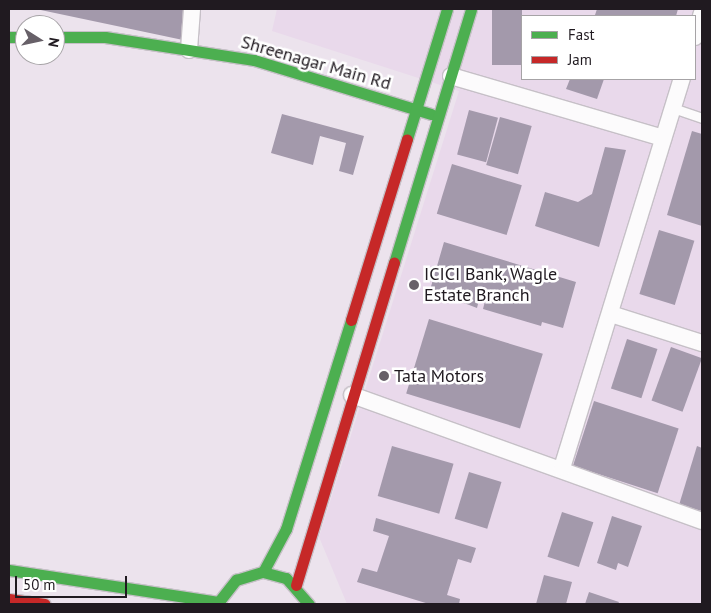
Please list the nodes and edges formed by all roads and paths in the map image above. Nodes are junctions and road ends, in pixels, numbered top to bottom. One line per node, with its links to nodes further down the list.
1 (192, 9): 7 (street)
2 (447, 9): 11 (street)
3 (470, 9): 8 (street)
4 (702, 13): 5 (street)
5 (696, 34)
6 (65, 37): 7 (street, Shreenagar Main Rd)
7 (189, 50): 11 (street, Shreenagar Main Rd)
8 (451, 76): 12 (street); 14 (street)
9 (682, 80): 10 (street)
10 (673, 108): 13 (lane); 14 (street)
11 (417, 110): 12 (street, Shreenagar Main Rd); 21 (street)
12 (438, 115): 17 (street)
13 (702, 118)
14 (663, 138): 15 (street)
15 (611, 314): 16 (street); 18 (street)
16 (702, 343)
17 (352, 394): 18 (street); 22 (street)
18 (562, 468): 19 (street)
19 (702, 521)
20 (9, 570): 24 (street)
21 (263, 572): 22 (street); 24 (street)
22 (296, 585): 26 (street)
23 (9, 599): 25 (street)
24 (217, 603)
25 (37, 604)
26 (309, 604)

